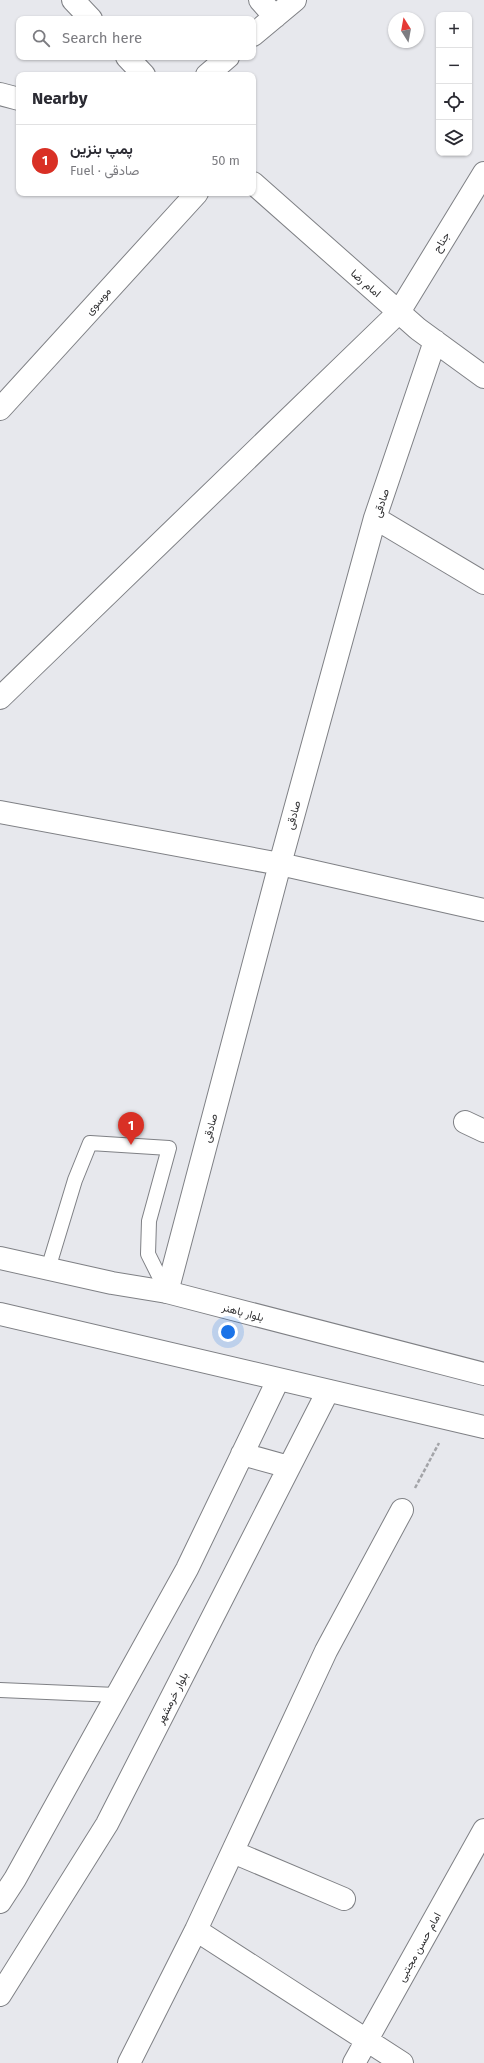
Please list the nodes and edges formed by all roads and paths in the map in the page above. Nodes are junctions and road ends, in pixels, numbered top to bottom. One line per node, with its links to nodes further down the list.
1 (73, 0): 4 (street)
2 (260, 0): 5 (street)
3 (296, 0): 5 (street)
4 (88, 16)
5 (275, 17): 6 (street)
6 (256, 33)
7 (130, 60): 9 (street)
8 (224, 60): 10 (street)
9 (141, 72)
10 (210, 72)
11 (0, 94): 12 (street)
12 (16, 98)
13 (484, 173): 16 (street, جناح)
14 (256, 186): 16 (street, امام رضا)
15 (194, 196): 19 (street, موسوی)
16 (399, 312): 17 (street, امام رضا); 22 (street, جناح)
17 (435, 341): 18 (street, امام رضا); 20 (street, صادقی)
18 (484, 377)
19 (0, 409)
20 (375, 518): 21 (street); 24 (street, صادقی)
21 (484, 583)
22 (0, 698)
23 (0, 812): 24 (street)
24 (280, 864): 25 (street); 28 (street, صادقی)
25 (484, 910)
26 (0, 1258): 27 (street, بلوار باهنر)
27 (48, 1269): 28 (street, بلوار باهنر); 28 (lane)
28 (167, 1292): 30 (street, بلوار باهنر)
29 (0, 1314): 31 (street)
30 (484, 1374)
31 (278, 1380): 32 (street); 35 (street)
32 (328, 1391): 33 (street); 36 (street, بلوار خرمشهر)
33 (452, 1420): 34 (street); 37 (path)
34 (484, 1428)
35 (242, 1454): 36 (street); 39 (street)
36 (289, 1467): 45 (street, بلوار خرمشهر)
37 (402, 1510): 41 (street)
38 (0, 1690): 39 (lane)
39 (116, 1695): 43 (street)
40 (484, 1830): 46 (street, امام حسن مجتبی)
41 (233, 1852): 42 (street); 44 (street)
42 (344, 1899)
43 (0, 1902)
44 (196, 1930): 46 (street); 47 (street)
45 (0, 1995)
46 (367, 2040): 48 (street, امام حسن مجتبی); 49 (street)
47 (129, 2063)
48 (354, 2063)
49 (402, 2063)

